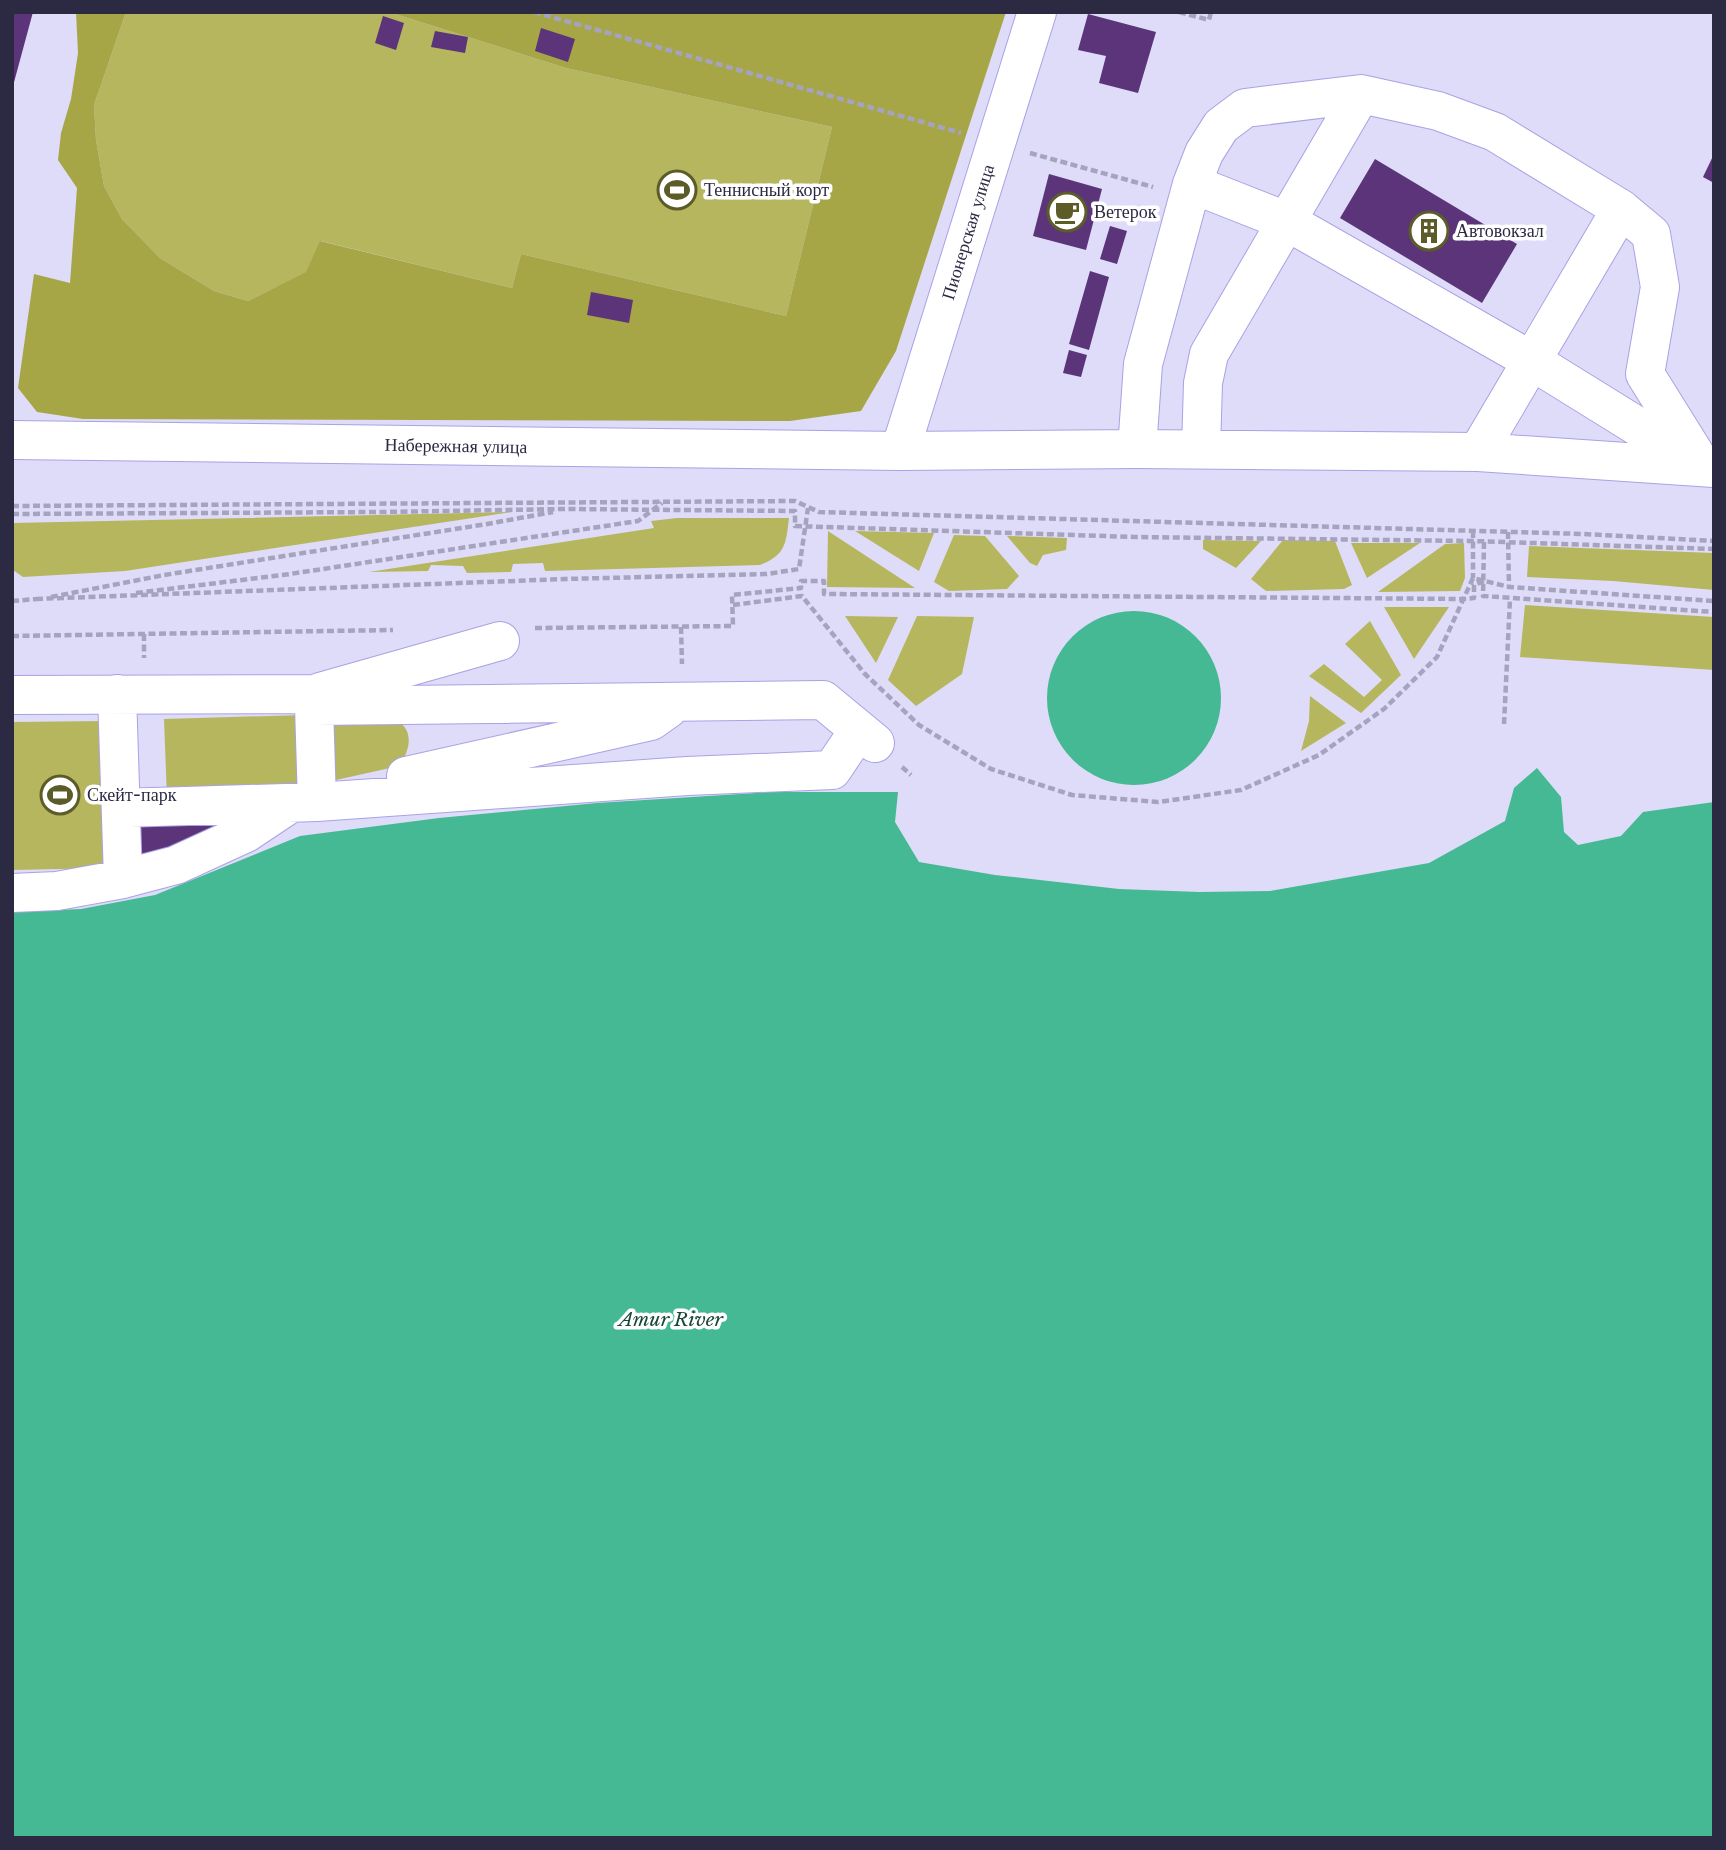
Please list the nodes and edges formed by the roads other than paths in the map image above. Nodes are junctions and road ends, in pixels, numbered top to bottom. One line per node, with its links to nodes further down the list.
1 (1037, 12): 10 (street, Пионерская улица)
2 (1361, 94): 3 (street); 4 (street); 5 (street)
3 (1173, 186): 5 (street); 8 (street)
4 (1621, 209): 6 (street); 12 (street)
5 (1286, 220): 6 (street); 9 (street)
6 (1532, 361): 11 (street); 12 (street)
7 (12, 440): 10 (street, Набережная улица)
8 (1137, 449): 9 (street, Набережная улица); 10 (street, Набережная улица)
9 (1201, 449): 11 (street, Набережная улица)
10 (900, 451)
11 (1478, 452): 12 (street, Набережная улица)
12 (1708, 467)
13 (514, 635): 16 (street)
14 (12, 695): 15 (street)
15 (117, 695): 16 (street); 19 (street)
16 (314, 700): 17 (street); 18 (street)
17 (681, 700): 18 (street); 18 (street)
18 (308, 800): 19 (street); 20 (street)
19 (121, 808): 20 (street)
20 (123, 878): 21 (street)
21 (12, 893)

